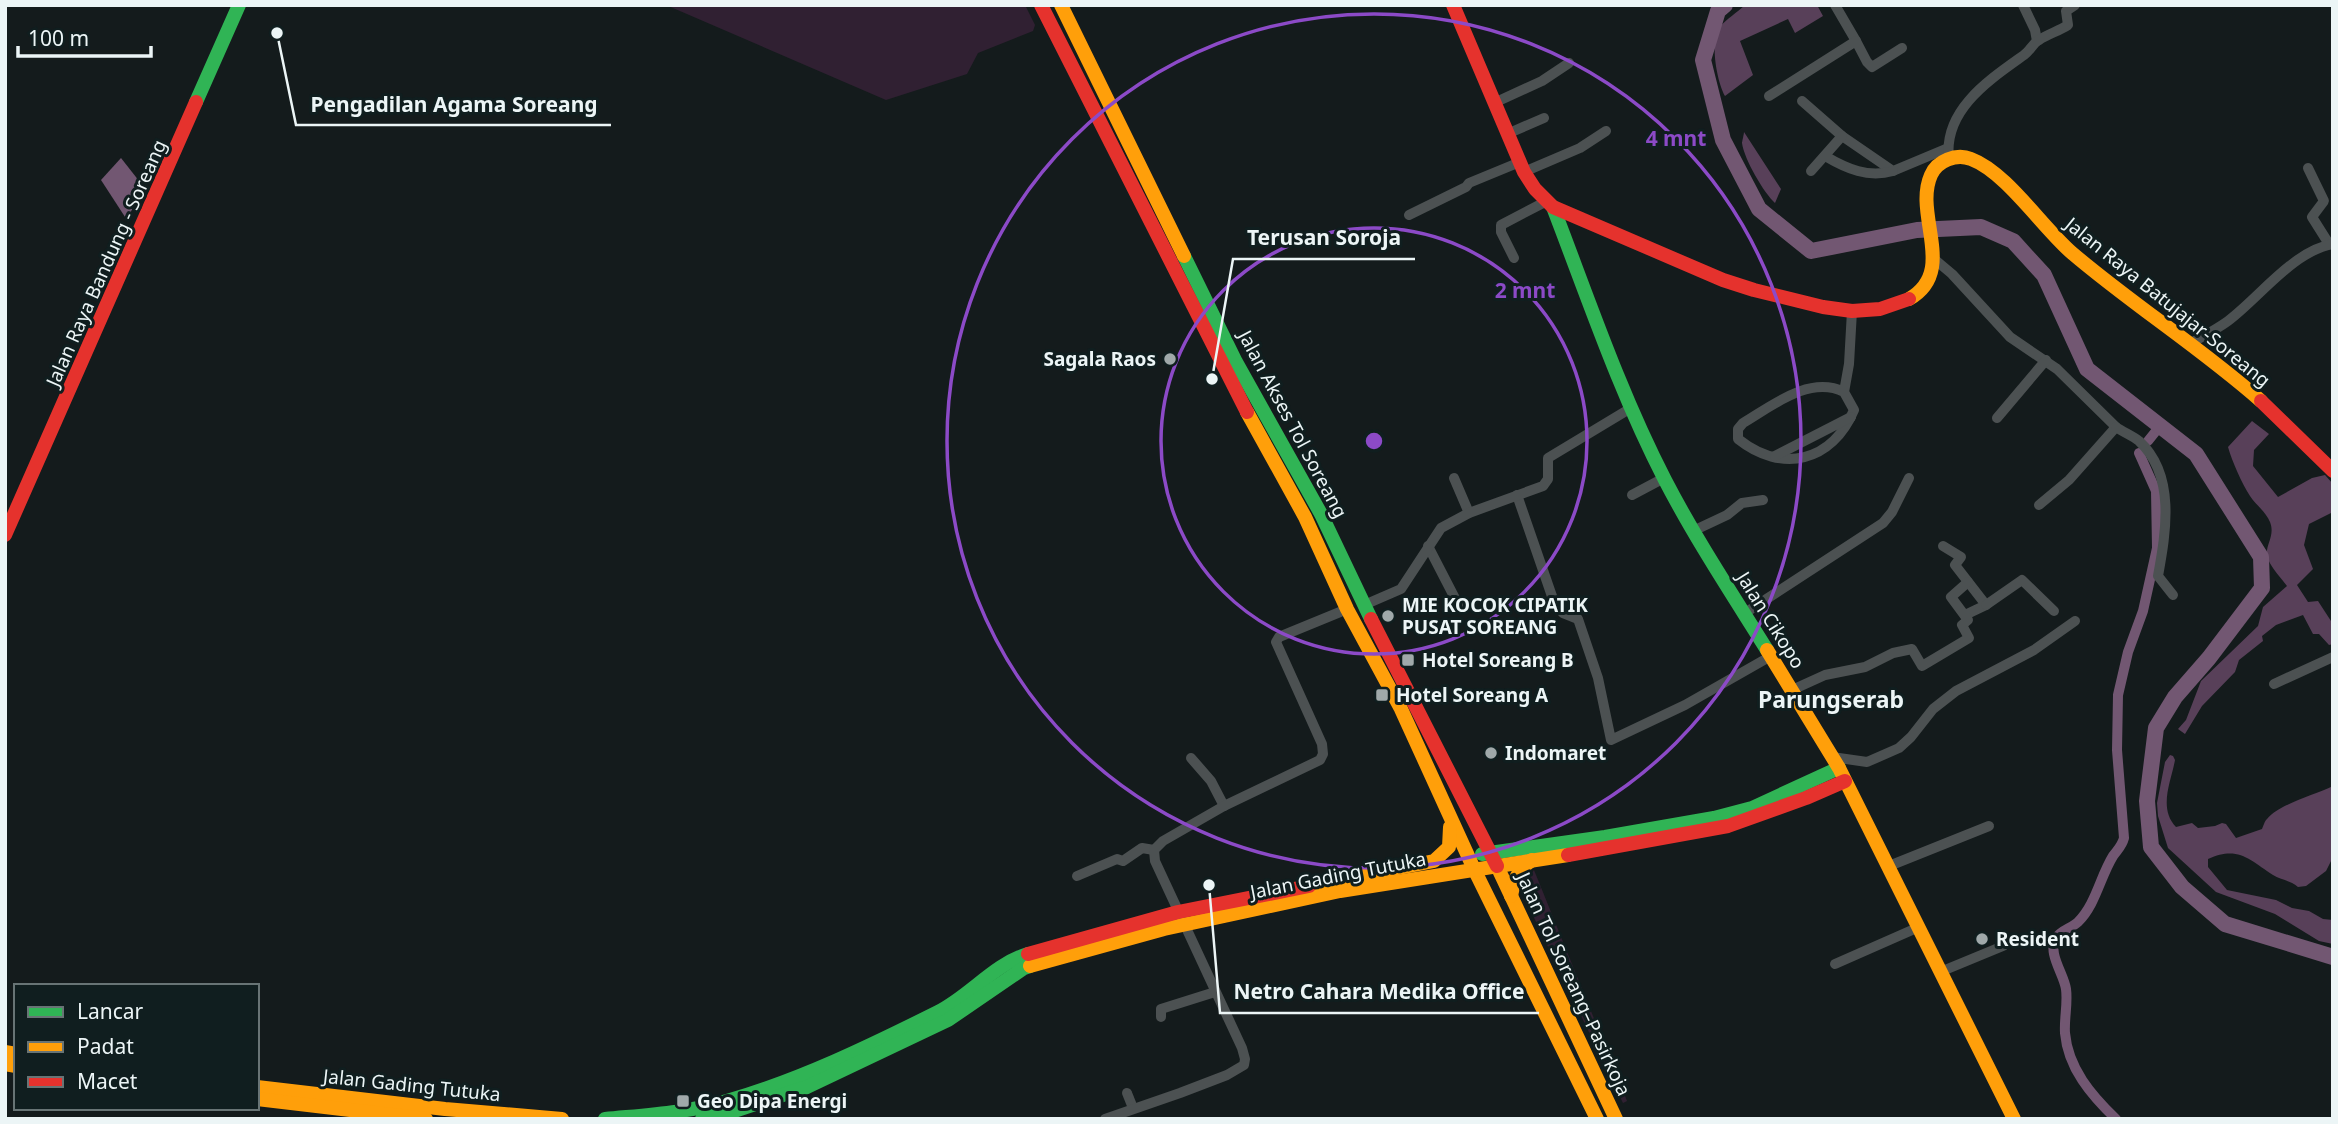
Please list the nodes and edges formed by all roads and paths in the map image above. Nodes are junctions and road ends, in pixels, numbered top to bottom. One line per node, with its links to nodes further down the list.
1 (230, 5): 53 (main road, Jalan Raya Bandung - Soreang)
2 (239, 5): 55 (main road, Jalan Raya Bandung - Soreang)
3 (1041, 5): 32 (main road, Jalan Akses Tol Soreang); 46 (main road, Jalan Akses Tol Soreang)
4 (1060, 5): 32 (main road, Jalan Akses Tol Soreang)
5 (1067, 5): 51 (main road, Jalan Akses Tol Soreang)
6 (1453, 5): 16 (main road)
7 (1835, 5): 10 (street)
8 (2023, 5): 11 (street)
9 (2075, 5): 11 (street)
10 (1856, 41): 12 (street); 14 (street)
11 (2037, 41): 21 (street)
12 (1902, 48)
13 (1569, 63): 16 (street)
14 (1769, 96)
15 (1802, 101): 20 (street)
16 (1494, 103): 19 (main road)
17 (1544, 118): 19 (street)
18 (1606, 131): 23 (street)
19 (1507, 134): 23 (main road)
20 (1842, 136): 22 (street); 26 (street)
21 (1948, 154): 26 (street); 30 (main road); 34 (main road, Jalan Raya Batujajar-Soreang)
22 (1825, 156): 25 (street); 26 (street)
23 (1522, 167): 27 (main road); 28 (street)
24 (2308, 168): 29 (street)
25 (1811, 171)
26 (1893, 171)
27 (1549, 204): 31 (street); 33 (main road); 37 (main road, Jalan Cikopo)
28 (1409, 215)
29 (2331, 244): 34 (street)
30 (1933, 255): 33 (main road); 35 (street)
31 (1514, 258)
32 (1190, 285): 46 (main road, Jalan Akses Tol Soreang); 51 (main road, Jalan Akses Tol Soreang)
33 (1852, 311): 36 (street)
34 (2191, 343): 42 (main road, Jalan Raya Batujajar-Soreang)
35 (2046, 360): 39 (street); 40 (street)
36 (1844, 392): 38 (street); 41 (street)
37 (1631, 408): 44 (main road, Jalan Cikopo); 47 (street)
38 (1851, 417): 41 (street); 41 (street)
39 (1997, 418)
40 (2116, 428): 50 (street); 59 (street)
41 (1775, 456)
42 (2333, 471)
43 (1454, 478): 52 (street)
44 (1664, 478): 48 (street); 54 (main road, Jalan Cikopo)
45 (1909, 478): 65 (street)
46 (1282, 479): 64 (main road, Jalan Akses Tol Soreang); 75 (main road, Jalan Akses Tol Soreang)
47 (1517, 495): 52 (street); 68 (street)
48 (1632, 495)
49 (1763, 500): 54 (street)
50 (2039, 505)
51 (1324, 512): 60 (main road, Jalan Akses Tol Soreang); 76 (main road, Jalan Akses Tol Soreang)
52 (1469, 513): 56 (street)
53 (5, 516)
54 (1693, 531): 65 (main road, Jalan Cikopo)
55 (5, 536)
56 (1428, 546): 60 (street); 62 (street)
57 (1943, 546): 58 (street)
58 (1968, 582): 61 (street); 66 (street)
59 (2173, 595)
60 (1371, 602): 76 (main road, Jalan Akses Tol Soreang)
61 (1986, 605): 63 (street); 66 (street)
62 (1460, 608)
63 (2054, 611)
64 (1340, 612): 74 (street); 75 (main road, Jalan Akses Tol Soreang)
65 (1745, 613): 68 (main road, Jalan Cikopo)
66 (1965, 615): 71 (street)
67 (2075, 621): 73 (street)
68 (1771, 656): 71 (main road, Jalan Cikopo)
69 (2333, 657): 70 (street)
70 (2274, 684)
71 (1792, 690): 73 (main road, Jalan Cikopo)
72 (1191, 758): 74 (street)
73 (1839, 769): 79 (main road, Jalan Gading Tutuka); 80 (main road, Jalan Gading Tutuka); 83 (main road, Jalan Cikopo)
74 (1224, 806): 78 (street)
75 (1448, 812): 81 (main road, Jalan Akses Tol Soreang); 86 (main road, Jalan Gading Tutuka)
76 (1476, 822): 79 (main road, Jalan Akses Tol Soreang)
77 (1989, 826): 83 (street)
78 (1154, 850): 84 (street); 86 (street)
79 (1490, 852): 81 (main road, Jalan Gading Tutuka); 82 (main road, Jalan Akses Tol Soreang)
80 (1532, 860): 82 (main road, Jalan Gading Tutuka); 85 (main road)
81 (1471, 863): 82 (main road, Jalan Gading Tutuka); 87 (main road, Jalan Gading Tutuka); 104 (main road, Jalan Tol Soreang–Pasirkoja)
82 (1497, 866): 85 (main road, Jalan Tol Soreang–Pasirkoja)
83 (1889, 866): 88 (main road, Jalan Cikopo)
84 (1077, 876)
85 (1511, 895): 105 (main road, Jalan Tol Soreang–Pasirkoja)
86 (1178, 912): 87 (street); 102 (main road, Jalan Gading Tutuka)
87 (1184, 926): 92 (street); 103 (main road, Jalan Gading Tutuka)
88 (1919, 928): 90 (street); 91 (main road, Jalan Cikopo)
89 (2003, 946): 91 (street)
90 (1835, 964)
91 (1940, 972): 106 (main road, Jalan Cikopo)
92 (1215, 992): 93 (street); 98 (street)
93 (1161, 1017)
94 (259, 1087): 97 (main road, Jalan Gading Tutuka)
95 (1127, 1093): 98 (street)
96 (259, 1099): 97 (main road, Jalan Gading Tutuka)
97 (355, 1104): 100 (main road, Jalan Gading Tutuka); 101 (main road, Jalan Gading Tutuka)
98 (1133, 1108): 99 (street)
99 (1109, 1118)
100 (426, 1119)
101 (562, 1119)
102 (605, 1119)
103 (702, 1119)
104 (1597, 1119)
105 (1616, 1119)
106 (2014, 1119)

